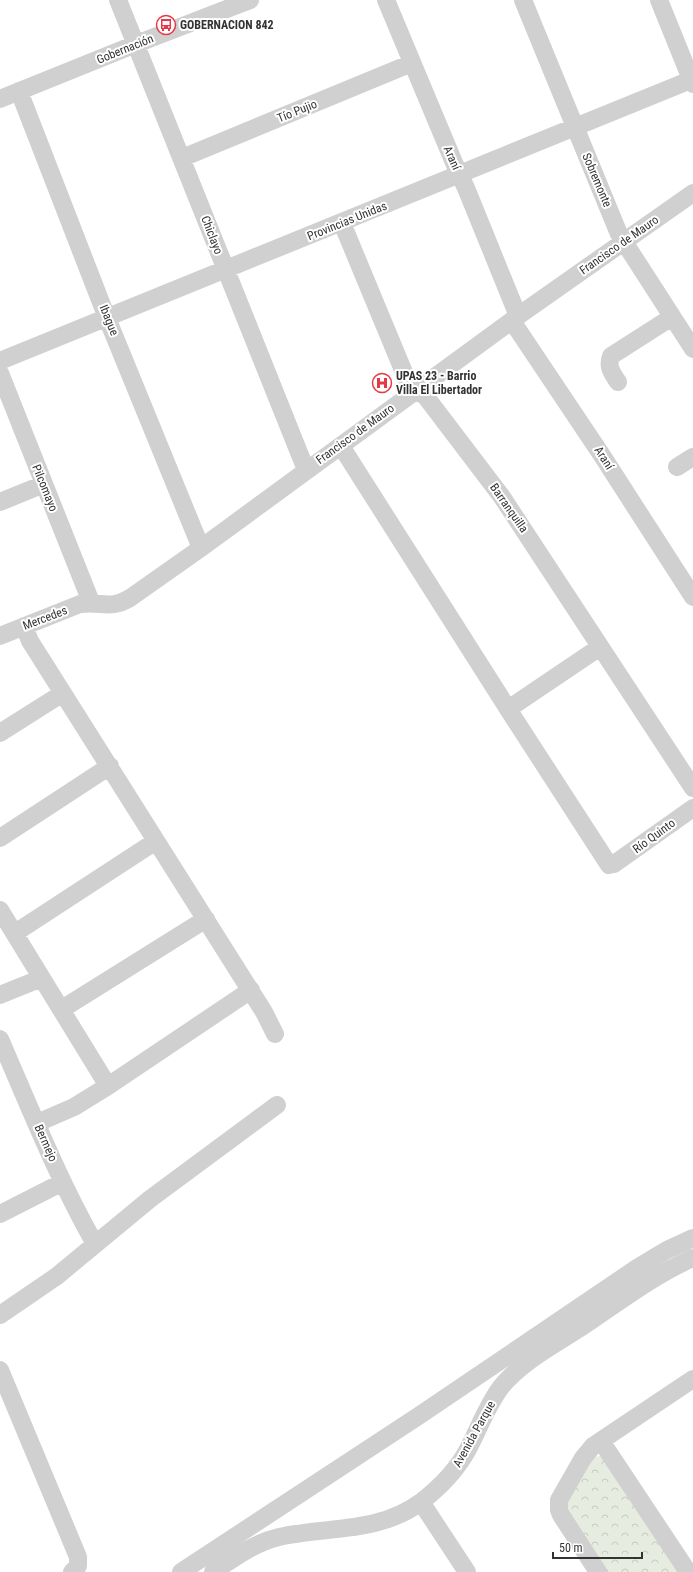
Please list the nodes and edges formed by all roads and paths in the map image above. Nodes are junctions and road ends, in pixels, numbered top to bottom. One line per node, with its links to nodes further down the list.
1 (118, 0): 6 (street, Chiclayo)
2 (250, 0): 6 (street, Gobernación)
3 (386, 0): 7 (street, Araní)
4 (523, 0): 11 (street, Sobremonte)
5 (659, 0): 8 (street)
6 (136, 44): 9 (street, Gobernación); 12 (street, Chiclayo)
7 (412, 63): 12 (street, Tío Pujio); 13 (street, Araní)
8 (692, 81): 11 (street, Provincias Unidas)
9 (19, 91): 10 (street, Gobernación); 19 (street, Ibague)
10 (0, 99)
11 (574, 127): 13 (street, Provincias Unidas); 16 (street, Sobremonte)
12 (182, 158): 17 (street, Chiclayo)
13 (460, 175): 15 (street, Provincias Unidas); 20 (street, Araní)
14 (693, 193): 16 (street, Francisco de Mauro)
15 (342, 223): 17 (street, Provincias Unidas); 25 (street, Barranquilla)
16 (624, 242): 18 (street, Sobremonte); 20 (street, Francisco de Mauro)
17 (226, 269): 19 (street, Provincias Unidas); 29 (street, Chiclayo)
18 (672, 317): 21 (street, Sobremonte); 24 (street)
19 (107, 318): 22 (street, Provincias Unidas); 32 (street, Ibague)
20 (515, 318): 25 (street, Francisco de Mauro); 33 (street, Araní)
21 (693, 349)
22 (0, 361)
23 (0, 373): 30 (street, Pilcomayo)
24 (618, 382)
25 (417, 390): 26 (street, Francisco de Mauro); 37 (street, Barranquilla)
26 (341, 446): 29 (street, Francisco de Mauro); 39 (street)
27 (693, 457): 28 (street)
28 (677, 467)
29 (306, 470): 32 (street, Francisco de Mauro)
30 (44, 484): 31 (street); 34 (street, Pilcomayo)
31 (0, 502)
32 (201, 548): 34 (street, Francisco de Mauro)
33 (693, 597)
34 (91, 602): 35 (street, Mercedes)
35 (24, 626): 36 (street, Mercedes); 38 (street)
36 (0, 636)
37 (600, 647): 39 (street); 42 (street, Barranquilla)
38 (63, 693): 40 (street); 41 (street)
39 (508, 709): 43 (street, Río Quinto)
40 (0, 733)
41 (110, 766): 44 (street); 45 (street)
42 (693, 788)
43 (693, 808)
44 (0, 838)
45 (156, 841): 47 (street); 48 (street)
46 (0, 910): 48 (street)
47 (206, 919): 50 (street); 52 (street)
48 (15, 933): 49 (street)
49 (42, 978): 51 (street); 52 (street)
50 (251, 990): 53 (street); 55 (street)
51 (0, 995)
52 (62, 1009): 55 (street)
53 (275, 1034)
54 (0, 1039): 57 (street, Bermejo)
55 (108, 1086): 57 (street)
56 (277, 1105): 61 (street)
57 (37, 1123): 58 (street, Bermejo)
58 (63, 1182): 59 (street); 61 (street, Bermejo)
59 (0, 1214)
60 (689, 1240): 62 (street); 69 (street)
61 (95, 1244): 63 (street)
62 (693, 1259): 67 (street, Avenida Parque)
63 (0, 1315)
64 (0, 1370): 68 (street)
65 (692, 1382): 66 (street)
66 (600, 1441): 72 (street); 73 (street)
67 (421, 1502): 70 (street, Avenida Parque); 71 (street)
68 (72, 1572)
69 (181, 1572)
70 (213, 1572)
71 (466, 1572)
72 (598, 1572)
73 (688, 1572)

